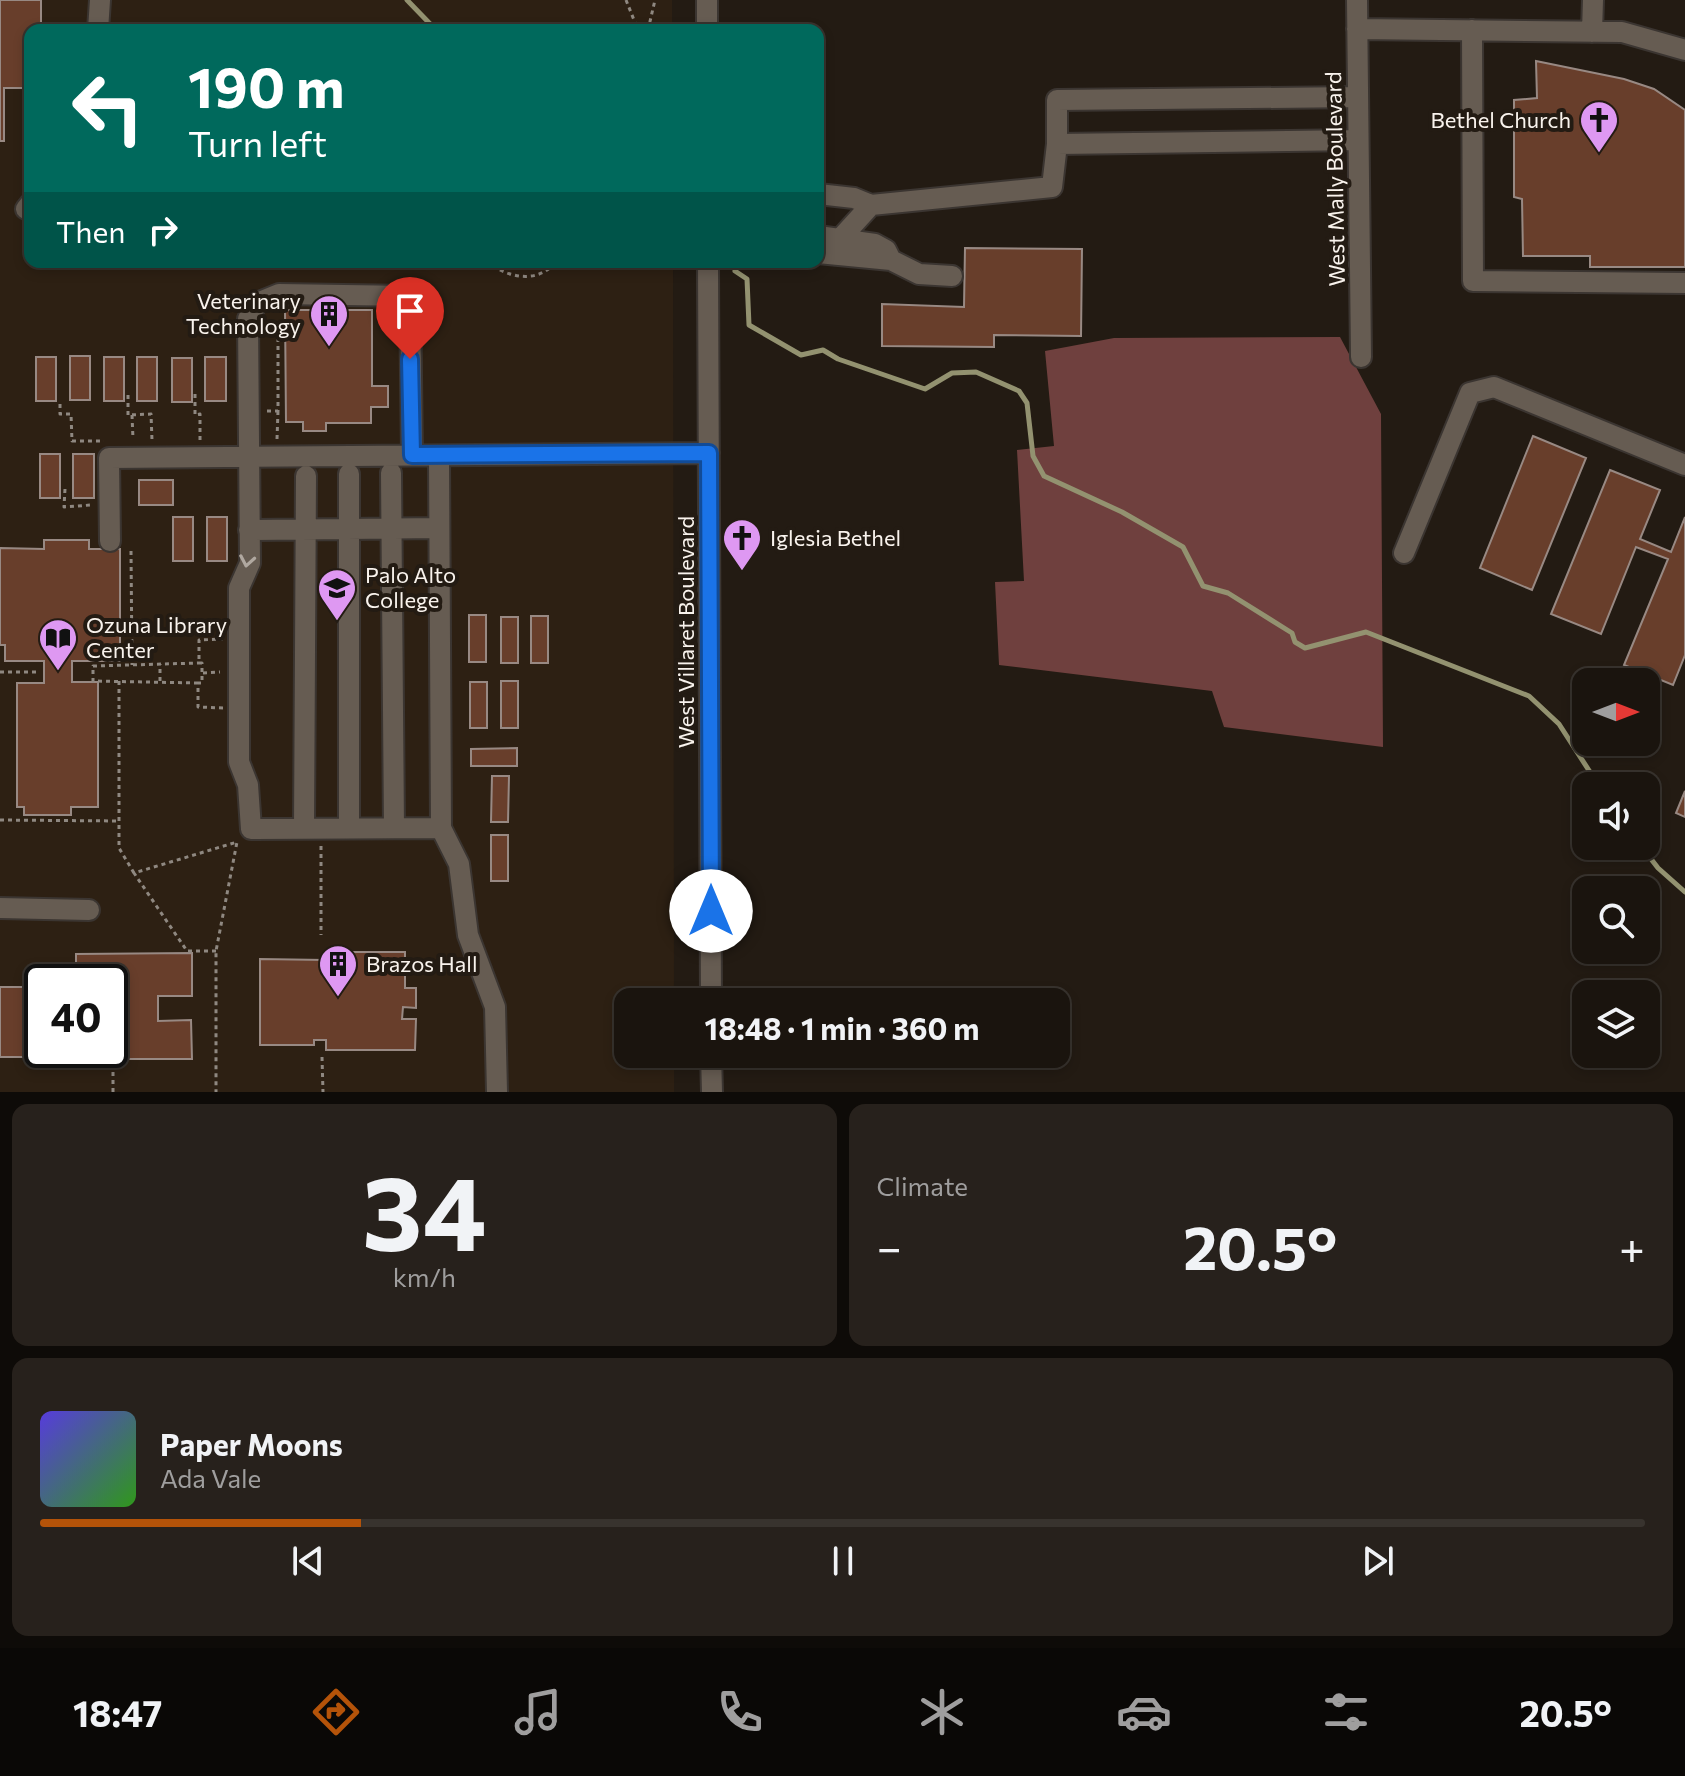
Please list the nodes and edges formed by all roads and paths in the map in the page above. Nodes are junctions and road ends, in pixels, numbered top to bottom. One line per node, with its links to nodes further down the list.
1 (100, 0): 7 (street)
2 (626, 0): 8 (path)
3 (655, 0): 9 (path)
4 (707, 0): 10 (street)
5 (1357, 0): 11 (street, West Mally Boulevard)
6 (1593, 0): 13 (street)
7 (98, 24)
8 (636, 24)
9 (649, 24)
10 (707, 24)
11 (1357, 29): 12 (street); 15 (street, West Mally Boulevard)
12 (1472, 30): 13 (street); 25 (street)
13 (1592, 32): 14 (street)
14 (1685, 50)
15 (1358, 97): 16 (street, West Mally Boulevard); 17 (street)
16 (1358, 140): 17 (street); 27 (street, West Mally Boulevard)
17 (1057, 144): 19 (street)
18 (824, 195): 19 (street)
19 (871, 205): 20 (street)
20 (832, 249): 24 (street)
21 (495, 268): 22 (path)
22 (550, 268)
23 (708, 268): 37 (street, West Villaret Boulevard)
24 (952, 276)
25 (1685, 283)
26 (278, 325): 31 (path)
27 (1361, 357)
28 (195, 394): 39 (path)
29 (128, 395): 32 (path)
30 (60, 404): 34 (path)
31 (278, 411): 33 (path); 35 (path)
32 (132, 415): 36 (path); 36 (path)
33 (264, 418)
34 (118, 441)
35 (277, 441)
36 (152, 449): 39 (street); 53 (street)
37 (709, 453): 41 (street); 80 (street, West Villaret Boulevard)
38 (412, 455): 40 (street); 40 (street); 41 (street)
39 (200, 456): 40 (street)
40 (249, 456): 52 (street)
41 (439, 456): 49 (street)
42 (1685, 465): 55 (street)
43 (391, 473): 48 (street)
44 (349, 474): 51 (street)
45 (306, 476): 50 (street)
46 (65, 489): 47 (path)
47 (98, 499)
48 (392, 528): 49 (street); 51 (street); 72 (street)
49 (439, 528): 73 (street)
50 (306, 529): 51 (street); 52 (street); 70 (street)
51 (349, 529): 71 (street)
52 (249, 530): 70 (street, one-way to 70)
53 (110, 541)
54 (131, 551): 59 (path)
55 (1404, 553)
56 (223, 639): 57 (path)
57 (199, 663): 58 (path); 63 (path)
58 (160, 664): 59 (path); 65 (path)
59 (132, 665): 64 (path)
60 (0, 672): 61 (path)
61 (39, 672)
62 (224, 672): 63 (path)
63 (202, 673): 66 (path)
64 (119, 681): 65 (path); 69 (path)
65 (160, 682): 66 (path)
66 (198, 683): 67 (path)
67 (224, 708)
68 (0, 820): 69 (path)
69 (119, 821): 75 (path)
70 (304, 828): 71 (street)
71 (349, 828): 72 (street)
72 (394, 828): 73 (street)
73 (441, 828): 87 (street)
74 (321, 842): 78 (path)
75 (134, 873): 79 (path); 79 (path)
76 (0, 908): 77 (street)
77 (89, 910)
78 (321, 935)
79 (216, 951): 85 (path)
80 (711, 988)
81 (322, 1057): 86 (path)
82 (113, 1068): 84 (path)
83 (711, 1068): 88 (street)
84 (113, 1092)
85 (216, 1092)
86 (323, 1092)
87 (497, 1092)
88 (712, 1092)

